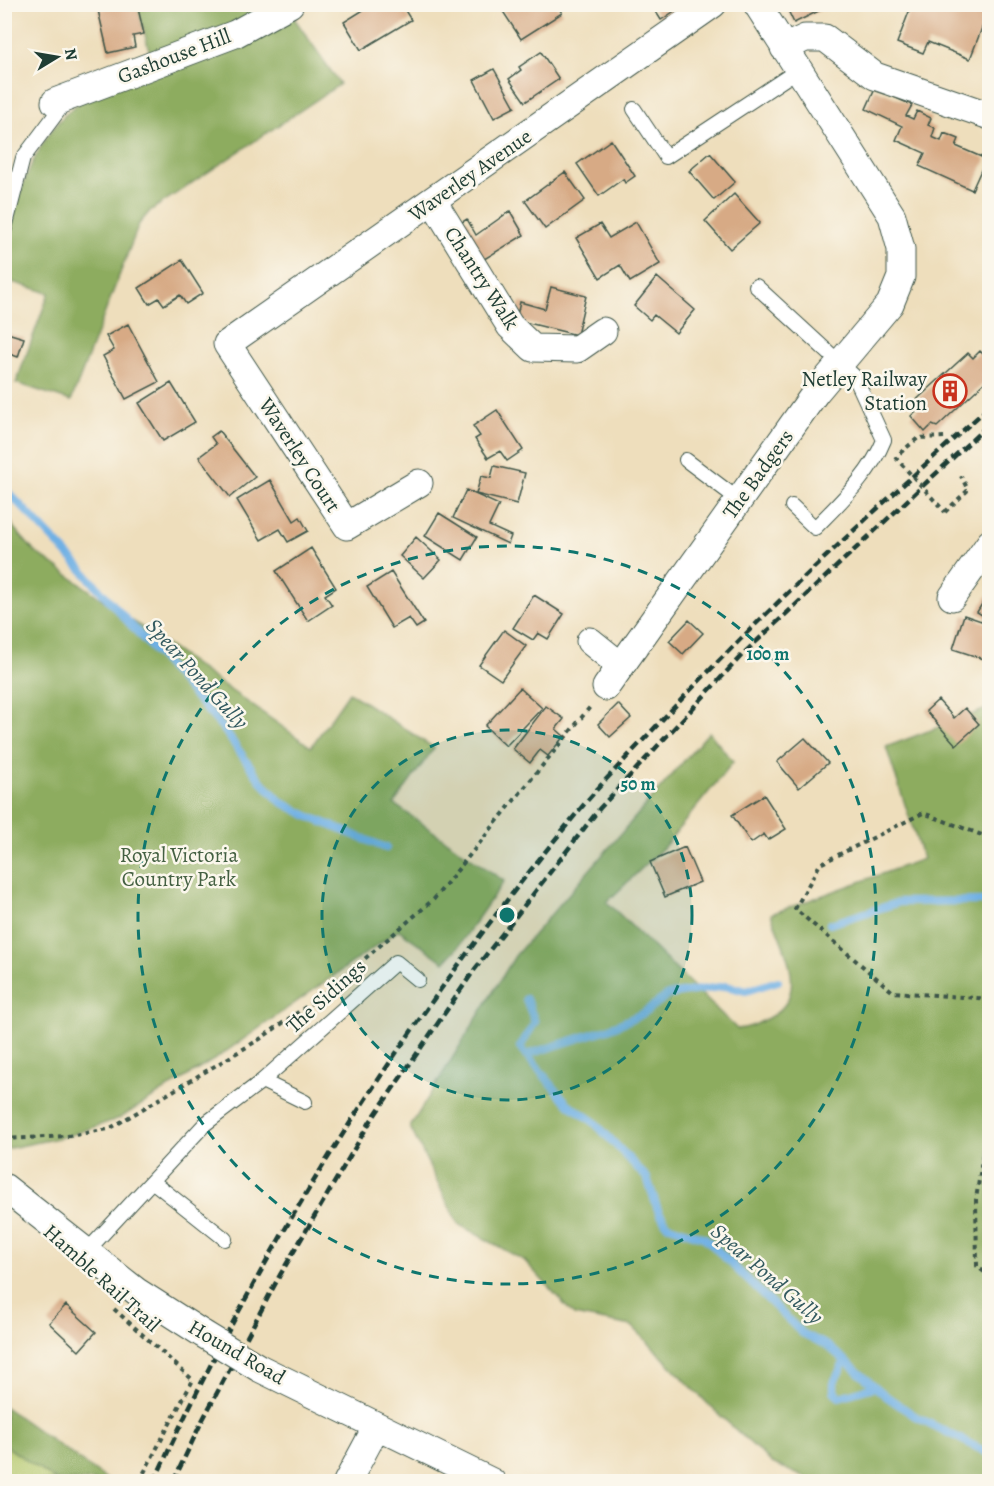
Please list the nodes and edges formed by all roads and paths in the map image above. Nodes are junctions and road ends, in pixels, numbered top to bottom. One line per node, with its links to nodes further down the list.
1 (290, 4): 5 (street, Gashouse Hill)
2 (713, 4): 8 (street, Waverley Avenue)
3 (757, 4): 4 (street, The Badgers)
4 (791, 59): 6 (lane); 7 (street); 13 (street, The Badgers)
5 (55, 102): 9 (lane)
6 (634, 109)
7 (990, 116)
8 (433, 201): 11 (street, Chantry Walk); 12 (street, Waverley Avenue)
9 (4, 232)
10 (756, 286): 13 (lane)
11 (603, 330)
12 (226, 344): 17 (street, Waverley Court)
13 (842, 362): 18 (street, The Badgers); 19 (lane)
14 (946, 437): 16 (path, bridge)
15 (686, 460): 18 (lane)
16 (961, 476)
17 (419, 483)
18 (739, 500): 23 (street, The Badgers)
19 (792, 506)
20 (990, 543): 21 (street)
21 (952, 597)
22 (590, 641): 23 (street)
23 (613, 676): 30 (path)
24 (990, 838): 26 (path)
25 (418, 980): 27 (lane, The Sidings)
26 (990, 999)
27 (262, 1081): 28 (lane); 31 (lane, The Sidings)
28 (305, 1102)
29 (990, 1110): 35 (path)
30 (4, 1139)
31 (152, 1181): 33 (lane); 34 (lane, The Sidings)
32 (4, 1187): 34 (street, Hound Road)
33 (225, 1239)
34 (87, 1251): 37 (street, Hound Road, bridge)
35 (990, 1277)
36 (107, 1303): 38 (path, Hamble Rail Trail)
37 (377, 1426): 39 (street); 40 (street, Hound Road)
38 (139, 1482)
39 (346, 1482)
40 (492, 1482)

